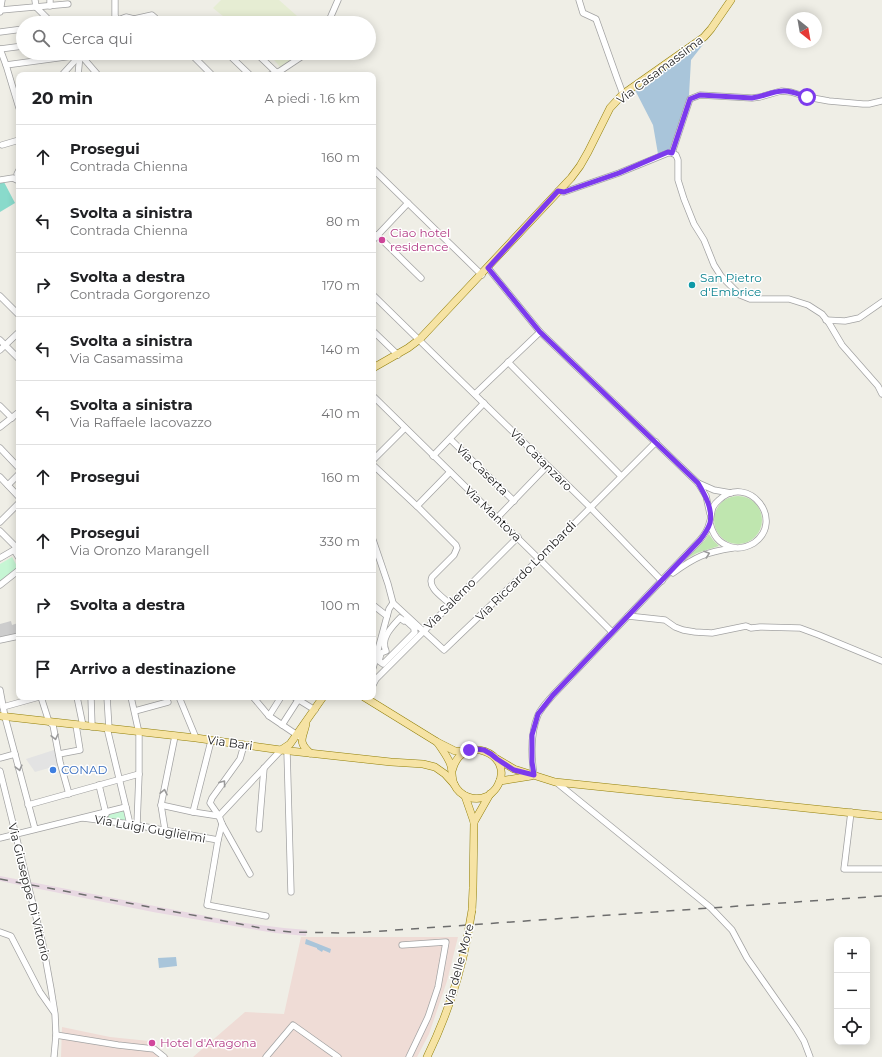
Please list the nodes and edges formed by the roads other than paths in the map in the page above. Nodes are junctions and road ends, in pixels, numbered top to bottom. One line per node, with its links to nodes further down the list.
1 (2, 0): 10 (street)
2 (35, 0): 9 (street)
3 (115, 0): 12 (street)
4 (338, 0): 13 (street)
5 (579, 0): 34 (street)
6 (730, 0): 34 (main road, Via Casamassima)
7 (50, 3): 8 (street); 9 (street)
8 (68, 4)
9 (36, 7): 10 (street); 11 (street)
10 (0, 8)
11 (45, 16)
12 (115, 16)
13 (331, 16)
14 (16, 30): 15 (street)
15 (0, 32)
16 (16, 47): 17 (street)
17 (0, 49): 26 (street)
18 (40, 60): 26 (street)
19 (75, 60): 27 (street)
20 (79, 60): 28 (street)
21 (85, 60): 29 (street)
22 (197, 60): 30 (street)
23 (234, 60): 31 (street)
24 (263, 60): 32 (street)
25 (296, 60): 33 (street)
26 (6, 65): 35 (street)
27 (65, 72)
28 (78, 72)
29 (95, 72)
30 (209, 72)
31 (247, 72)
32 (275, 72)
33 (278, 72)
34 (623, 94): 43 (main road, Via Casamassima)
35 (16, 98)
36 (882, 101): 39 (street)
37 (16, 141): 38 (street)
38 (2, 145)
39 (672, 153): 43 (street); 54 (street)
40 (376, 172): 44 (street)
41 (16, 179): 42 (street)
42 (0, 180)
43 (558, 191): 47 (main road, Via Casamassima)
44 (408, 203): 45 (street); 48 (street)
45 (376, 236)
46 (376, 238): 49 (street)
47 (488, 268): 48 (main road, Via Casamassima); 55 (street)
48 (482, 274): 59 (main road, Via Casamassima)
49 (420, 278)
50 (376, 298): 59 (street, Via Catanzaro)
51 (1, 299): 53 (street)
52 (882, 302): 54 (street)
53 (16, 312)
54 (828, 322): 67 (street)
55 (540, 332): 64 (street); 76 (street)
56 (376, 334): 62 (street)
57 (16, 335): 60 (street)
58 (0, 340): 60 (street)
59 (420, 340): 62 (main road, Via Casamassima); 66 (street, Via Catanzaro)
60 (5, 345): 61 (street); 63 (street)
61 (0, 350)
62 (398, 355): 65 (main road, Via Casamassima)
63 (16, 356)
64 (508, 362): 66 (street); 84 (street)
65 (376, 366)
66 (475, 394): 69 (street, Via Catanzaro)
67 (882, 394)
68 (376, 399): 74 (street, Via Mantova)
69 (484, 403): 75 (street); 81 (street, Via Catanzaro)
70 (0, 406): 72 (street)
71 (16, 415): 72 (street)
72 (12, 418): 73 (street)
73 (0, 427)
74 (405, 428): 78 (street, Via Mantova); 79 (street)
75 (450, 439): 78 (street); 91 (street, Via Caserta)
76 (656, 442): 84 (street, Via Riccardo Lombardi); 87 (street)
77 (0, 448): 80 (street)
78 (433, 456): 83 (street, Via Mantova)
79 (376, 457)
80 (16, 465)
81 (547, 466): 91 (street); 94 (street, Via Catanzaro)
82 (376, 468): 93 (street)
83 (450, 472): 93 (street); 96 (street, Via Mantova)
84 (621, 476): 94 (street, Via Riccardo Lombardi)
85 (0, 477): 88 (street)
86 (16, 477): 88 (street)
87 (698, 483): 89 (street); 95 (street)
88 (8, 485): 90 (street)
89 (731, 493): 95 (street); 102 (street)
90 (16, 494)
91 (514, 500): 96 (street)
92 (16, 506): 97 (street)
93 (417, 506): 111 (street)
94 (590, 507): 106 (street, Via Riccardo Lombardi); 108 (street, Via Catanzaro)
95 (710, 514): 98 (street)
96 (497, 518): 100 (street, Via Mantova)
97 (0, 522)
98 (710, 523): 102 (street); 108 (street)
99 (0, 531): 101 (street)
100 (518, 537): 106 (street, Via Mantova); 111 (street, Via Salerno)
101 (16, 547)
102 (733, 548): 108 (street, one-way to 102)
103 (16, 549): 105 (street)
104 (376, 549): 110 (street)
105 (0, 558)
106 (539, 558): 116 (street, Via Riccardo Lombardi); 117 (street, Via Mantova)
107 (16, 572): 109 (street)
108 (662, 581): 114 (street)
109 (0, 585)
110 (393, 603): 113 (street); 116 (street, Via Riccardo Lombardi)
111 (450, 604): 116 (street, Via Salerno)
112 (376, 607): 113 (street)
113 (387, 616): 120 (street)
114 (628, 616): 117 (street); 121 (street)
115 (400, 618): 115 (street)
116 (424, 630): 122 (street, Via Salerno)
117 (612, 632): 167 (street)
118 (16, 637): 119 (street)
119 (0, 640)
120 (376, 658)
121 (882, 661)
122 (384, 671): 123 (street); 124 (street, Via Salerno)
123 (376, 672)
124 (376, 679)
125 (0, 690): 140 (street)
126 (20, 700): 140 (street)
127 (41, 700): 145 (street)
128 (77, 700): 146 (street)
129 (90, 700): 148 (street)
130 (107, 700): 149 (street)
131 (132, 700): 142 (street)
132 (180, 700): 152 (street)
133 (255, 700): 143 (street)
134 (279, 700): 143 (street)
135 (297, 700): 147 (street)
136 (301, 700): 141 (street)
137 (321, 700): 141 (main road)
138 (369, 700): 154 (main road)
139 (168, 702): 142 (street)
140 (3, 707): 144 (street)
141 (315, 710): 156 (main road)
142 (134, 711): 150 (street)
143 (268, 716): 147 (street)
144 (3, 717): 145 (main road, Via Bari); 159 (street)
145 (49, 722): 146 (main road, Via Bari); 160 (street, one-way to 160)
146 (79, 725): 148 (main road, Via Bari); 160 (street)
147 (282, 725): 156 (street)
148 (92, 727): 149 (main road, Via Bari)
149 (108, 728): 150 (main road, Via Bari); 168 (street)
150 (139, 733): 151 (main road, Via Bari); 166 (street)
151 (175, 736): 152 (main road, Via Bari); 177 (street, one-way to 151)
152 (196, 738): 153 (main road, Via Bari)
153 (211, 741): 155 (main road, Via Bari); 180 (street)
154 (437, 742): 157 (main road); 164 (main road)
155 (244, 745): 156 (main road, Via Bari); 182 (street, one-way to 155)
156 (291, 745): 158 (main road, Via Bari); 158 (main road); 163 (street); 198 (street)
157 (469, 750): 162 (main road); 164 (main road)
158 (310, 753): 171 (main road, Via Bari)
159 (15, 754): 161 (street); 176 (street, one-way to 176)
160 (59, 754): 173 (street)
161 (0, 758)
162 (497, 759): 167 (main road); 169 (main road)
163 (264, 768): 182 (street); 191 (street)
164 (452, 771): 171 (main road)
165 (0, 772): 193 (street, Via Giuseppe Di Vittorio)
166 (139, 774): 168 (street); 189 (street)
167 (534, 775): 169 (main road); 170 (main road)
168 (119, 780): 172 (street); 178 (street)
169 (500, 781): 174 (main road)
170 (555, 782): 181 (main road); 210 (street)
171 (454, 784): 175 (main road)
172 (98, 786): 173 (street); 179 (street)
173 (69, 794): 176 (street)
174 (490, 794): 175 (main road); 186 (main road)
175 (465, 796): 186 (main road)
176 (28, 805): 190 (street)
177 (161, 805): 180 (street); 192 (street)
178 (126, 807): 179 (street); 187 (street)
179 (106, 812): 184 (street); 185 (street)
180 (193, 812): 182 (street)
181 (851, 812): 183 (main road); 196 (street)
182 (219, 816): 188 (street)
183 (882, 816)
184 (83, 818): 185 (street, Via Luigi Guglielmi); 190 (street)
185 (108, 821): 187 (street, Via Luigi Guglielmi)
186 (474, 822): 209 (main road, Via delle More, bridge)
187 (130, 824): 189 (street, Via Luigi Guglielmi)
188 (222, 824): 195 (street); 197 (street)
189 (137, 825): 192 (street, Via Luigi Guglielmi)
190 (35, 829): 193 (street)
191 (259, 829)
192 (165, 830): 195 (street, Via Luigi Guglielmi)
193 (15, 834): 194 (street); 202 (street, Via Giuseppe Di Vittorio)
194 (0, 838)
195 (218, 840): 199 (street)
196 (882, 869)
197 (250, 874)
198 (291, 892)
199 (266, 916)
200 (0, 932): 202 (street)
201 (402, 945): 208 (street)
202 (55, 1014): 203 (street, Via Giuseppe Di Vittorio)
203 (56, 1035): 204 (street, Via Giuseppe Di Vittorio); 205 (street)
204 (54, 1057)
205 (164, 1057)
206 (266, 1057): 207 (street)
207 (338, 1057)
208 (409, 1057)
209 (427, 1057)
210 (810, 1057)

